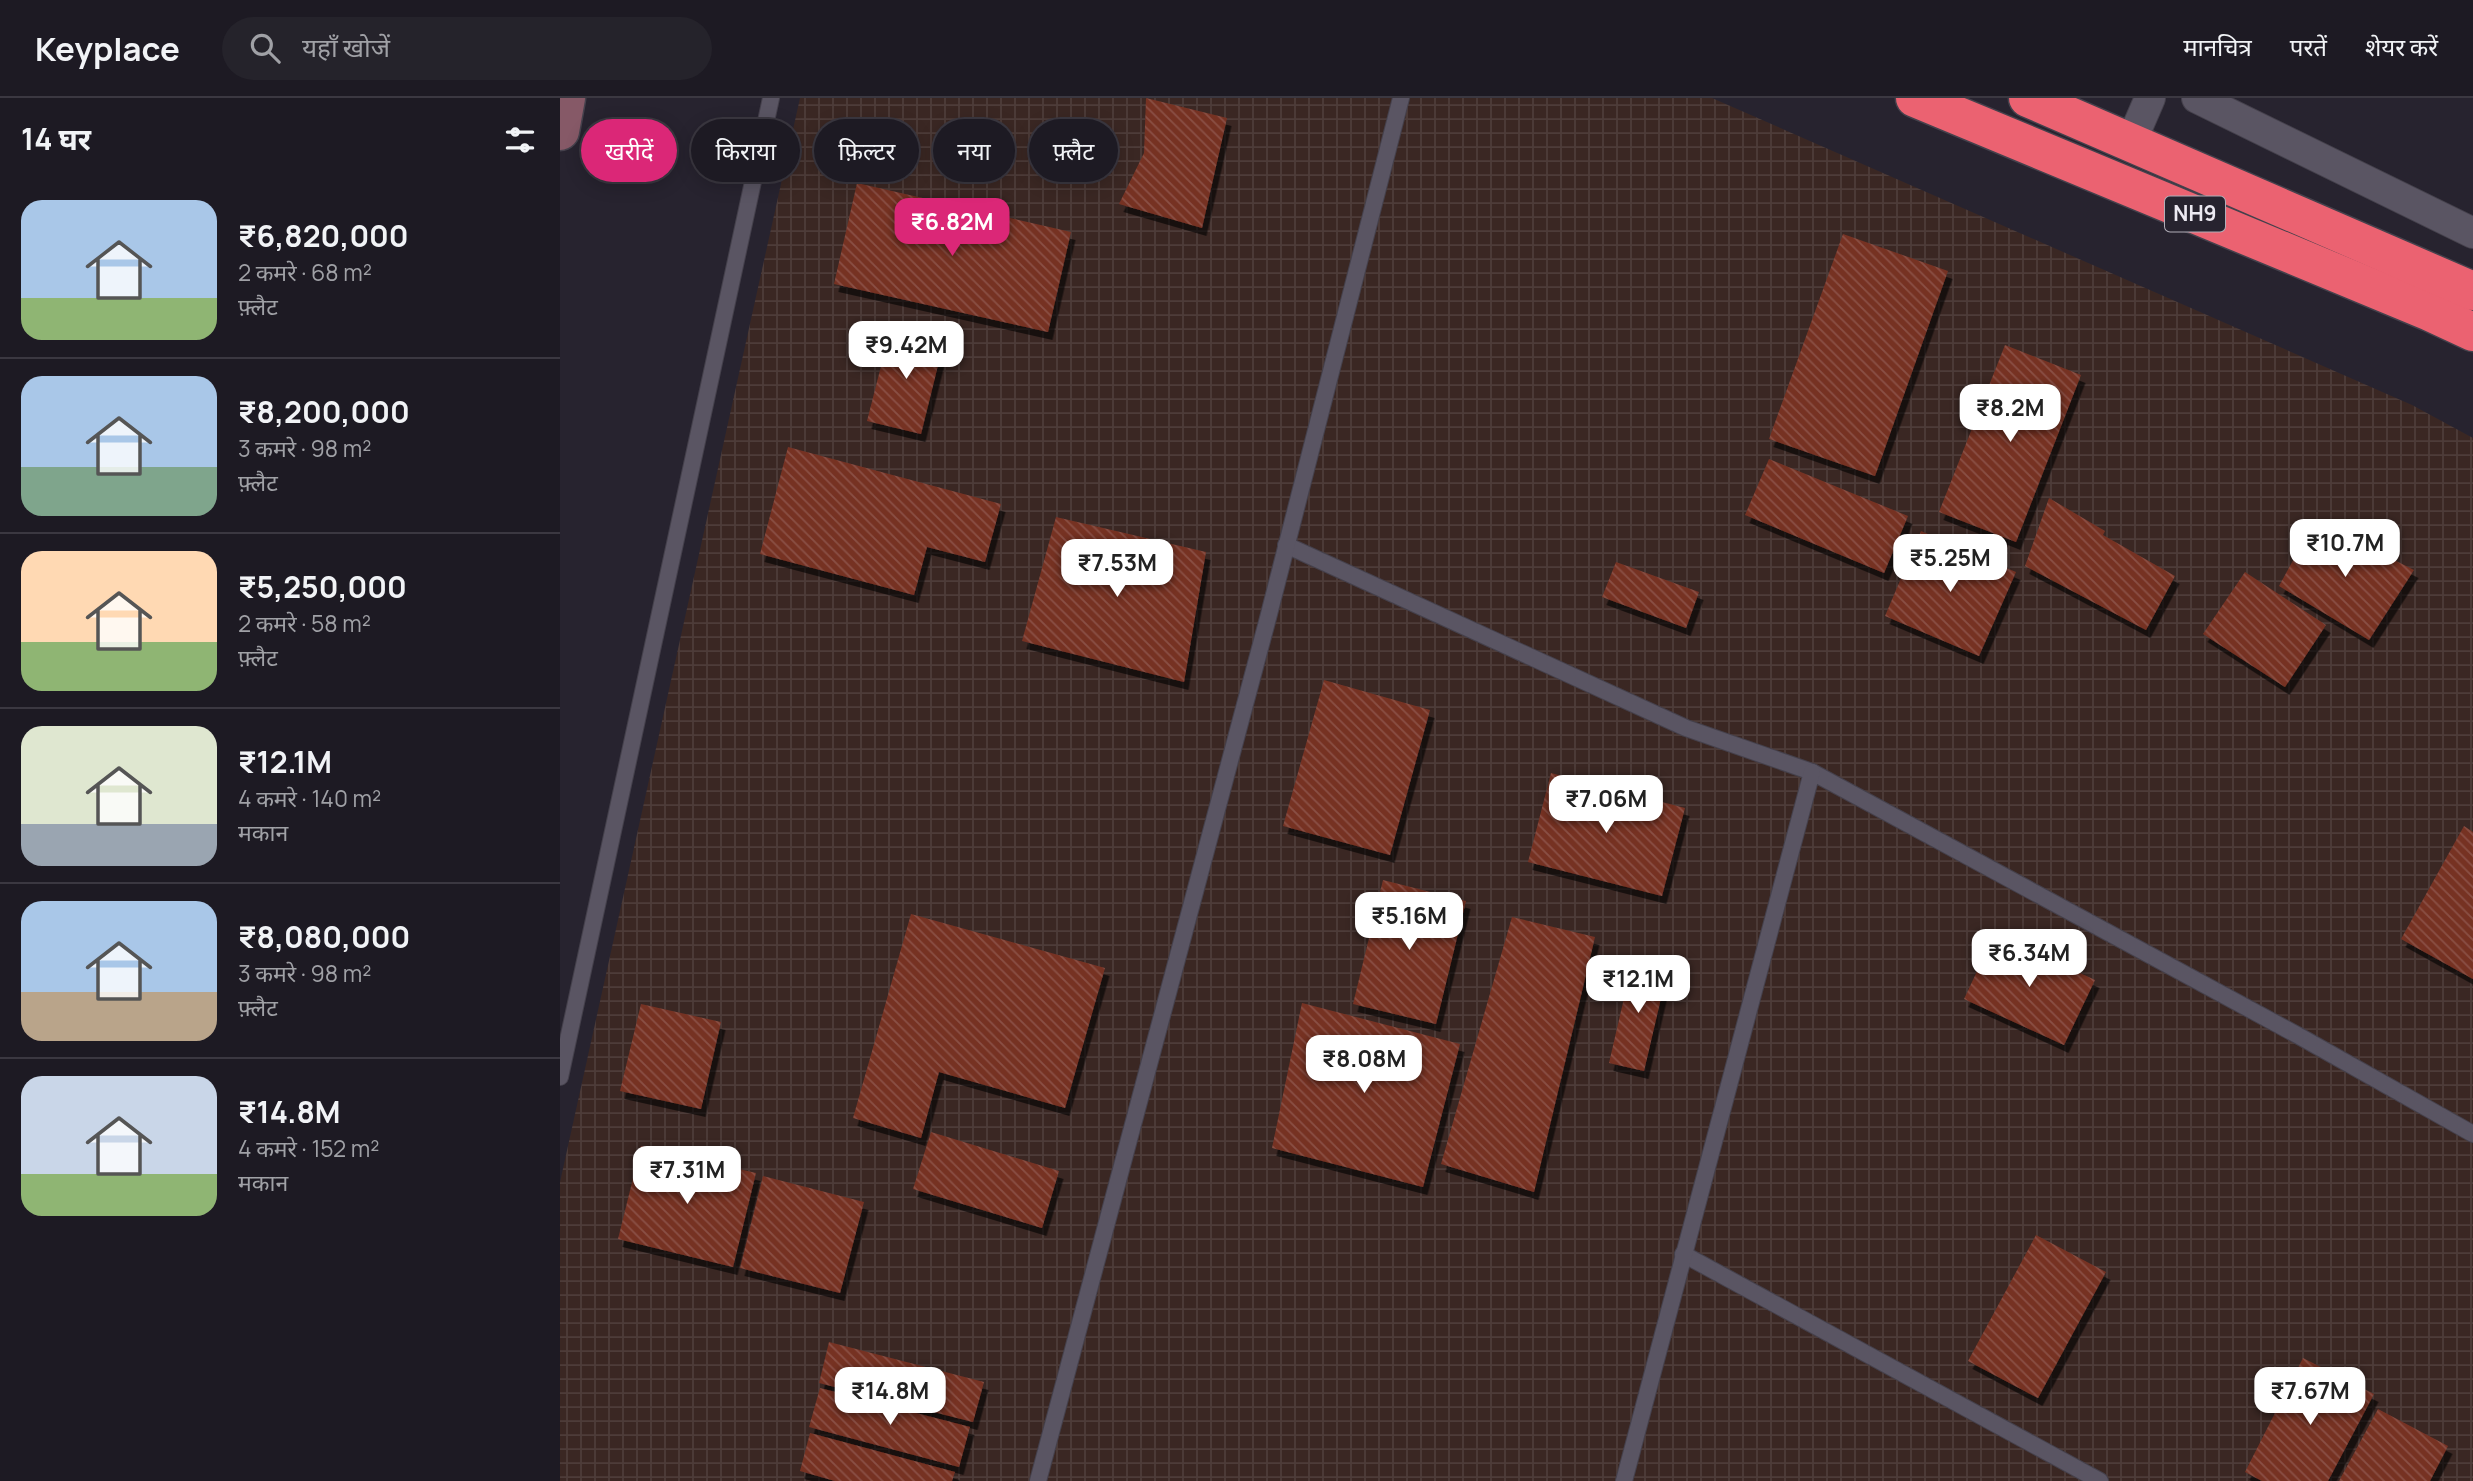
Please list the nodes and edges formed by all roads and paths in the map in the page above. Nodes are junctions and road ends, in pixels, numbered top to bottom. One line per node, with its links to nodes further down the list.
1 (566, 98): 8 (main road)
2 (771, 98): 15 (lane)
3 (1401, 98): 13 (lane)
4 (1916, 98): 12 (highway, NH9)
5 (2028, 98): 9 (highway)
6 (2150, 98): 9 (street)
7 (2197, 98): 10 (street)
8 (560, 131)
9 (2131, 142): 11 (highway)
10 (2473, 233)
11 (2473, 291)
12 (2473, 332)
13 (1286, 545): 14 (lane); 18 (lane)
14 (1812, 772): 16 (lane); 17 (lane)
15 (560, 1077)
16 (2473, 1134)
17 (1683, 1254): 19 (lane); 20 (lane)
18 (1038, 1481)
19 (1624, 1481)
20 (2100, 1481)

